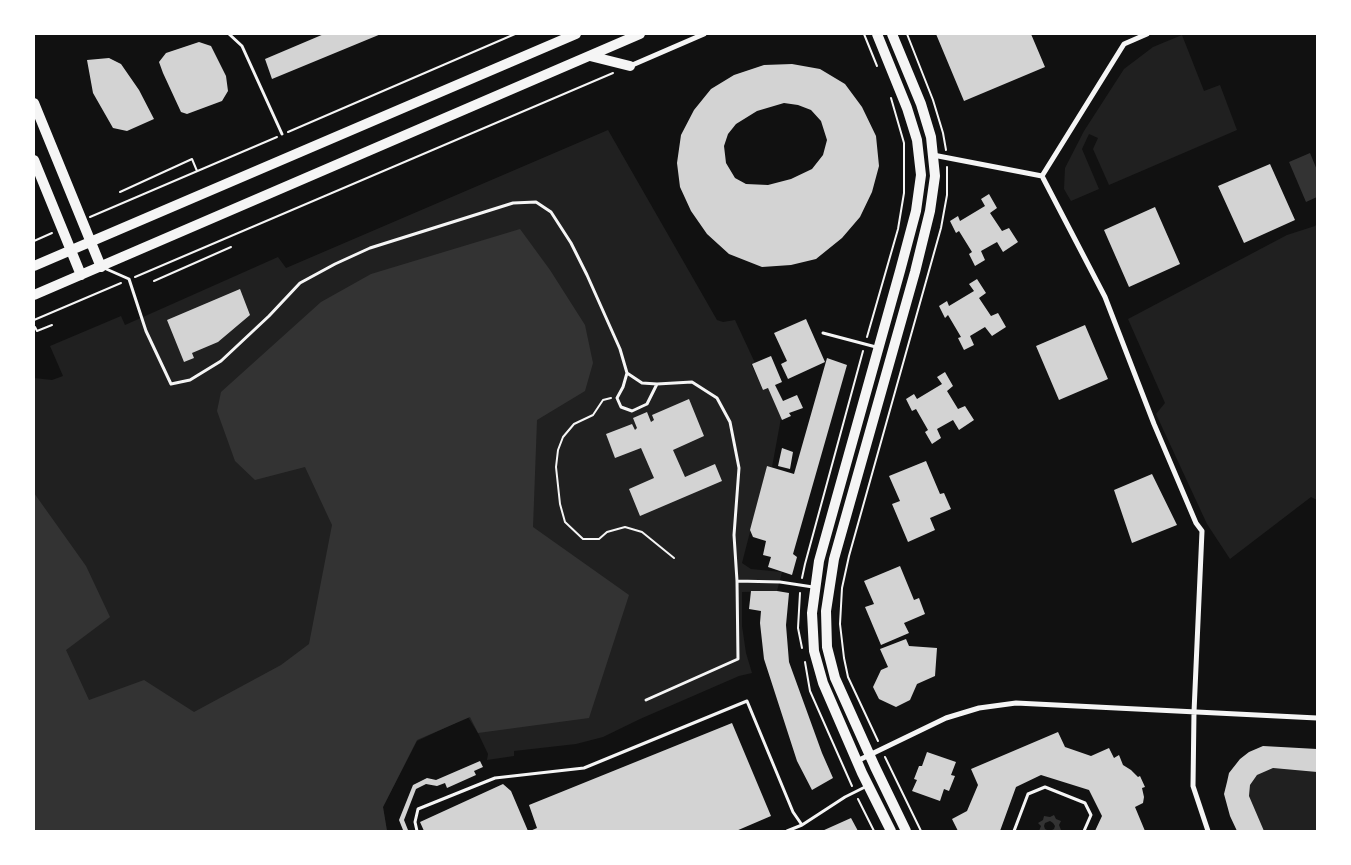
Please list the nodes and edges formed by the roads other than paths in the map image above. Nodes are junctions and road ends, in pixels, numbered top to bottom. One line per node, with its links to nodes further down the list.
1 (229, 34): 11 (lane)
2 (576, 34): 15 (main road)
3 (640, 34): 8 (main road)
4 (704, 34): 9 (street)
5 (878, 34): 22 (main road)
6 (892, 34): 12 (main road)
7 (1147, 34): 14 (street)
8 (590, 56): 9 (main road); 18 (main road)
9 (630, 66)
10 (34, 103): 15 (main road)
11 (282, 134)
12 (933, 155): 14 (street); 30 (main road)
13 (34, 160): 16 (main road)
14 (1042, 176): 28 (street)
15 (91, 242): 16 (main road); 18 (main road)
16 (71, 250): 17 (main road); 19 (main road)
17 (34, 266)
18 (101, 267): 19 (main road); 23 (lane)
19 (81, 275): 20 (main road)
20 (34, 295)
21 (822, 333): 22 (lane)
22 (879, 348): 26 (main road)
23 (627, 373): 24 (lane); 24 (lane)
24 (657, 384): 25 (lane)
25 (737, 580): 26 (lane); 27 (lane)
26 (816, 588): 31 (main road)
27 (646, 700)
28 (1194, 712): 29 (street); 30 (street); 40 (street)
29 (1317, 718)
30 (870, 756): 31 (street); 37 (main road)
31 (857, 762): 32 (main road)
32 (868, 785): 33 (lane); 36 (main road)
33 (802, 825): 34 (lane); 35 (lane)
34 (417, 831)
35 (787, 831)
36 (890, 831)
37 (906, 831)
38 (1014, 831): 39 (lane)
39 (1084, 831)
40 (1208, 831)

